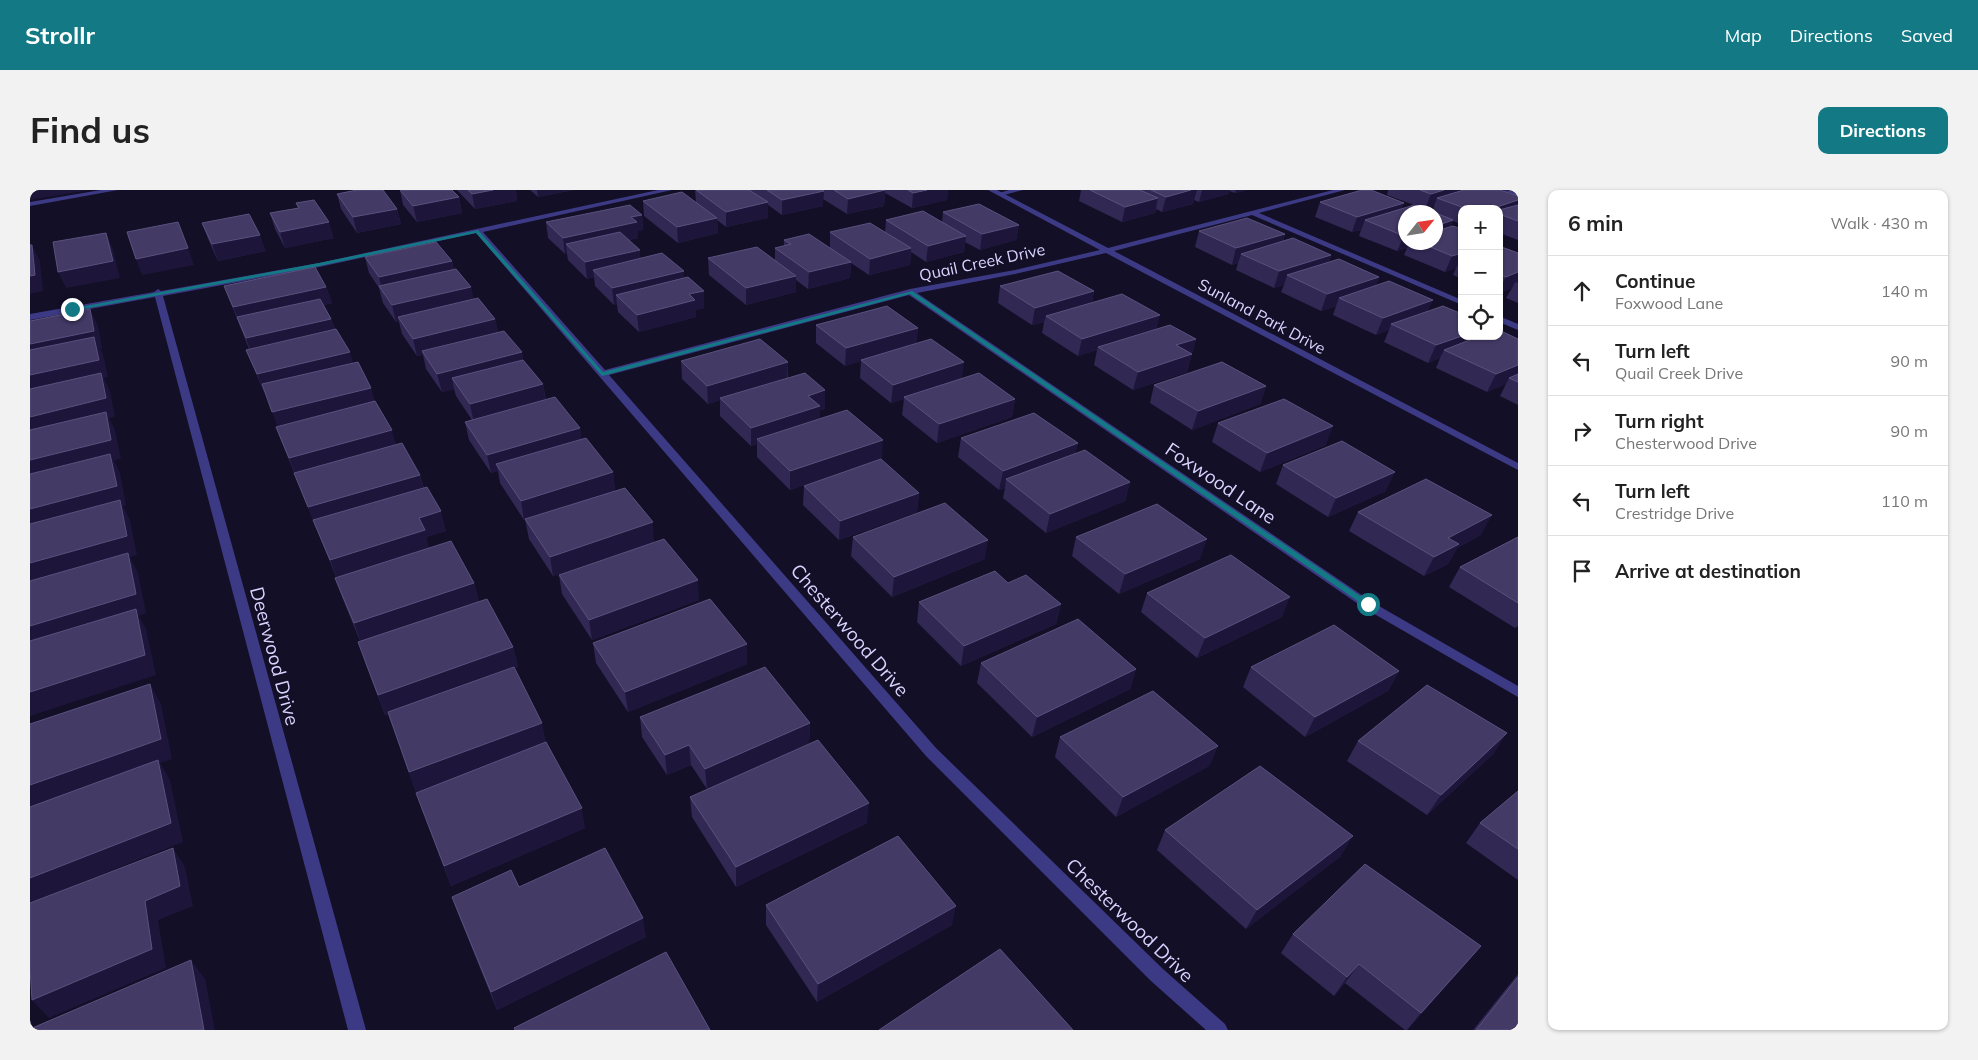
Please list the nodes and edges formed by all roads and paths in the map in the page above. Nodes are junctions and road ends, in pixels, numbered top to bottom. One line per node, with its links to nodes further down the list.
1 (114, 190): 8 (street)
2 (668, 190): 10 (street)
3 (1019, 190): 6 (street)
4 (1341, 190): 9 (street, Quail Creek Drive)
5 (1506, 190): 7 (street)
6 (996, 192): 11 (street, Sunland Park Drive)
7 (1518, 194)
8 (30, 204)
9 (1252, 213): 11 (street, Quail Creek Drive); 14 (street)
10 (478, 231): 12 (street); 18 (street, Chesterwood Drive)
11 (1106, 250): 13 (street, Quail Creek Drive); 19 (street, Sunland Park Drive)
12 (158, 292): 15 (street); 21 (street, Deerwood Drive)
13 (910, 292): 18 (street, Quail Creek Drive); 20 (street, Foxwood Lane)
14 (1458, 301)
15 (30, 317)
16 (1503, 321): 17 (street)
17 (1518, 327)
18 (602, 374): 22 (street, Chesterwood Drive)
19 (1518, 468)
20 (1518, 692)
21 (357, 1030)
22 (1219, 1030)

